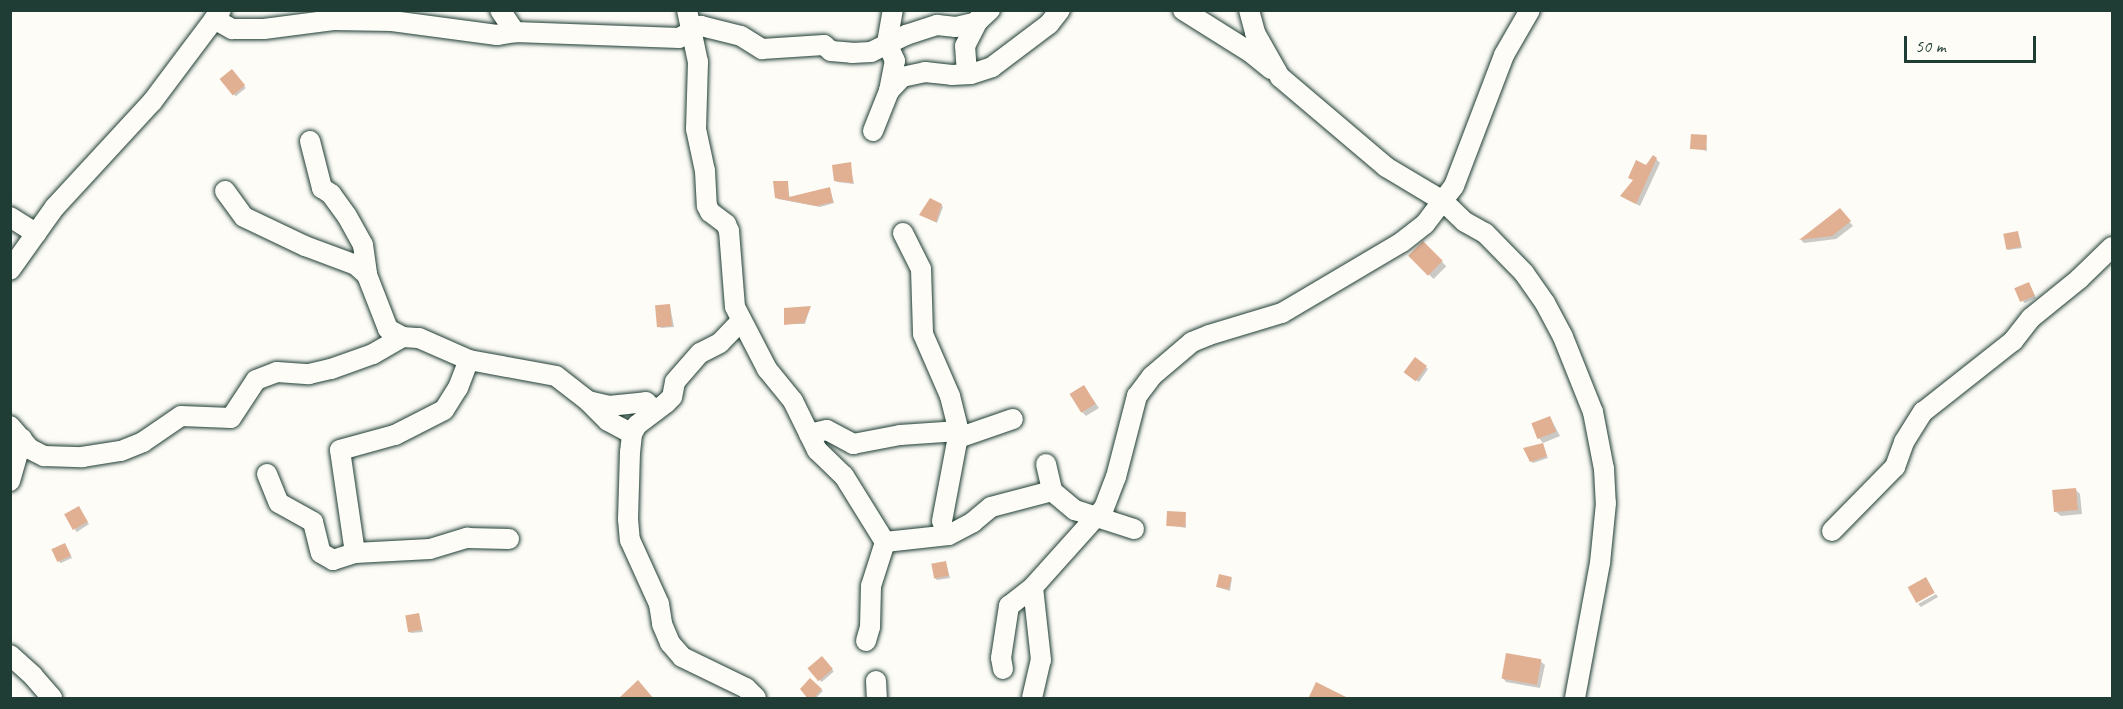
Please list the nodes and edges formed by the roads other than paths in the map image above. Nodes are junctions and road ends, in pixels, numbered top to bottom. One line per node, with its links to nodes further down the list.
1 (500, 10): 10 (street)
2 (687, 10): 11 (street)
3 (893, 10): 12 (street)
4 (1060, 10): 13 (street)
5 (1249, 10): 14 (street)
6 (1530, 10): 19 (street)
7 (1185, 11): 14 (street)
8 (983, 14): 12 (street); 13 (street)
9 (218, 15): 10 (street); 21 (street)
10 (515, 32): 11 (street)
11 (691, 32): 12 (street); 26 (street)
12 (887, 43): 15 (street)
13 (967, 74): 15 (street)
14 (1280, 77): 19 (street)
15 (889, 91): 16 (street)
16 (873, 132)
17 (309, 141): 25 (street)
18 (225, 191): 25 (street)
19 (1443, 201): 40 (street); 54 (street)
20 (10, 217): 21 (street)
21 (36, 233): 24 (street)
22 (903, 233): 34 (street)
23 (2112, 247): 43 (street)
24 (10, 270)
25 (367, 275): 27 (street)
26 (741, 321): 30 (street); 33 (street)
27 (403, 337): 28 (street); 32 (street)
28 (469, 360): 29 (street); 46 (street)
29 (588, 401): 30 (street); 35 (street)
30 (656, 411): 35 (street)
31 (1013, 419): 34 (street)
32 (16, 433): 38 (street)
33 (809, 434): 34 (street); 45 (street)
34 (959, 434): 41 (street)
35 (632, 435): 52 (street)
36 (1046, 464): 39 (street)
37 (267, 474): 46 (street)
38 (10, 481)
39 (1052, 491): 40 (street); 45 (street)
40 (1094, 517): 42 (street); 47 (street)
41 (942, 521)
42 (1134, 529)
43 (1832, 531)
44 (510, 539): 46 (street)
45 (885, 542): 48 (street)
46 (355, 553)
47 (1034, 595): 50 (street); 53 (street)
48 (867, 641)
49 (10, 655): 51 (street)
50 (1003, 669)
51 (52, 699)
52 (756, 699)
53 (1032, 699)
54 (1575, 699)

